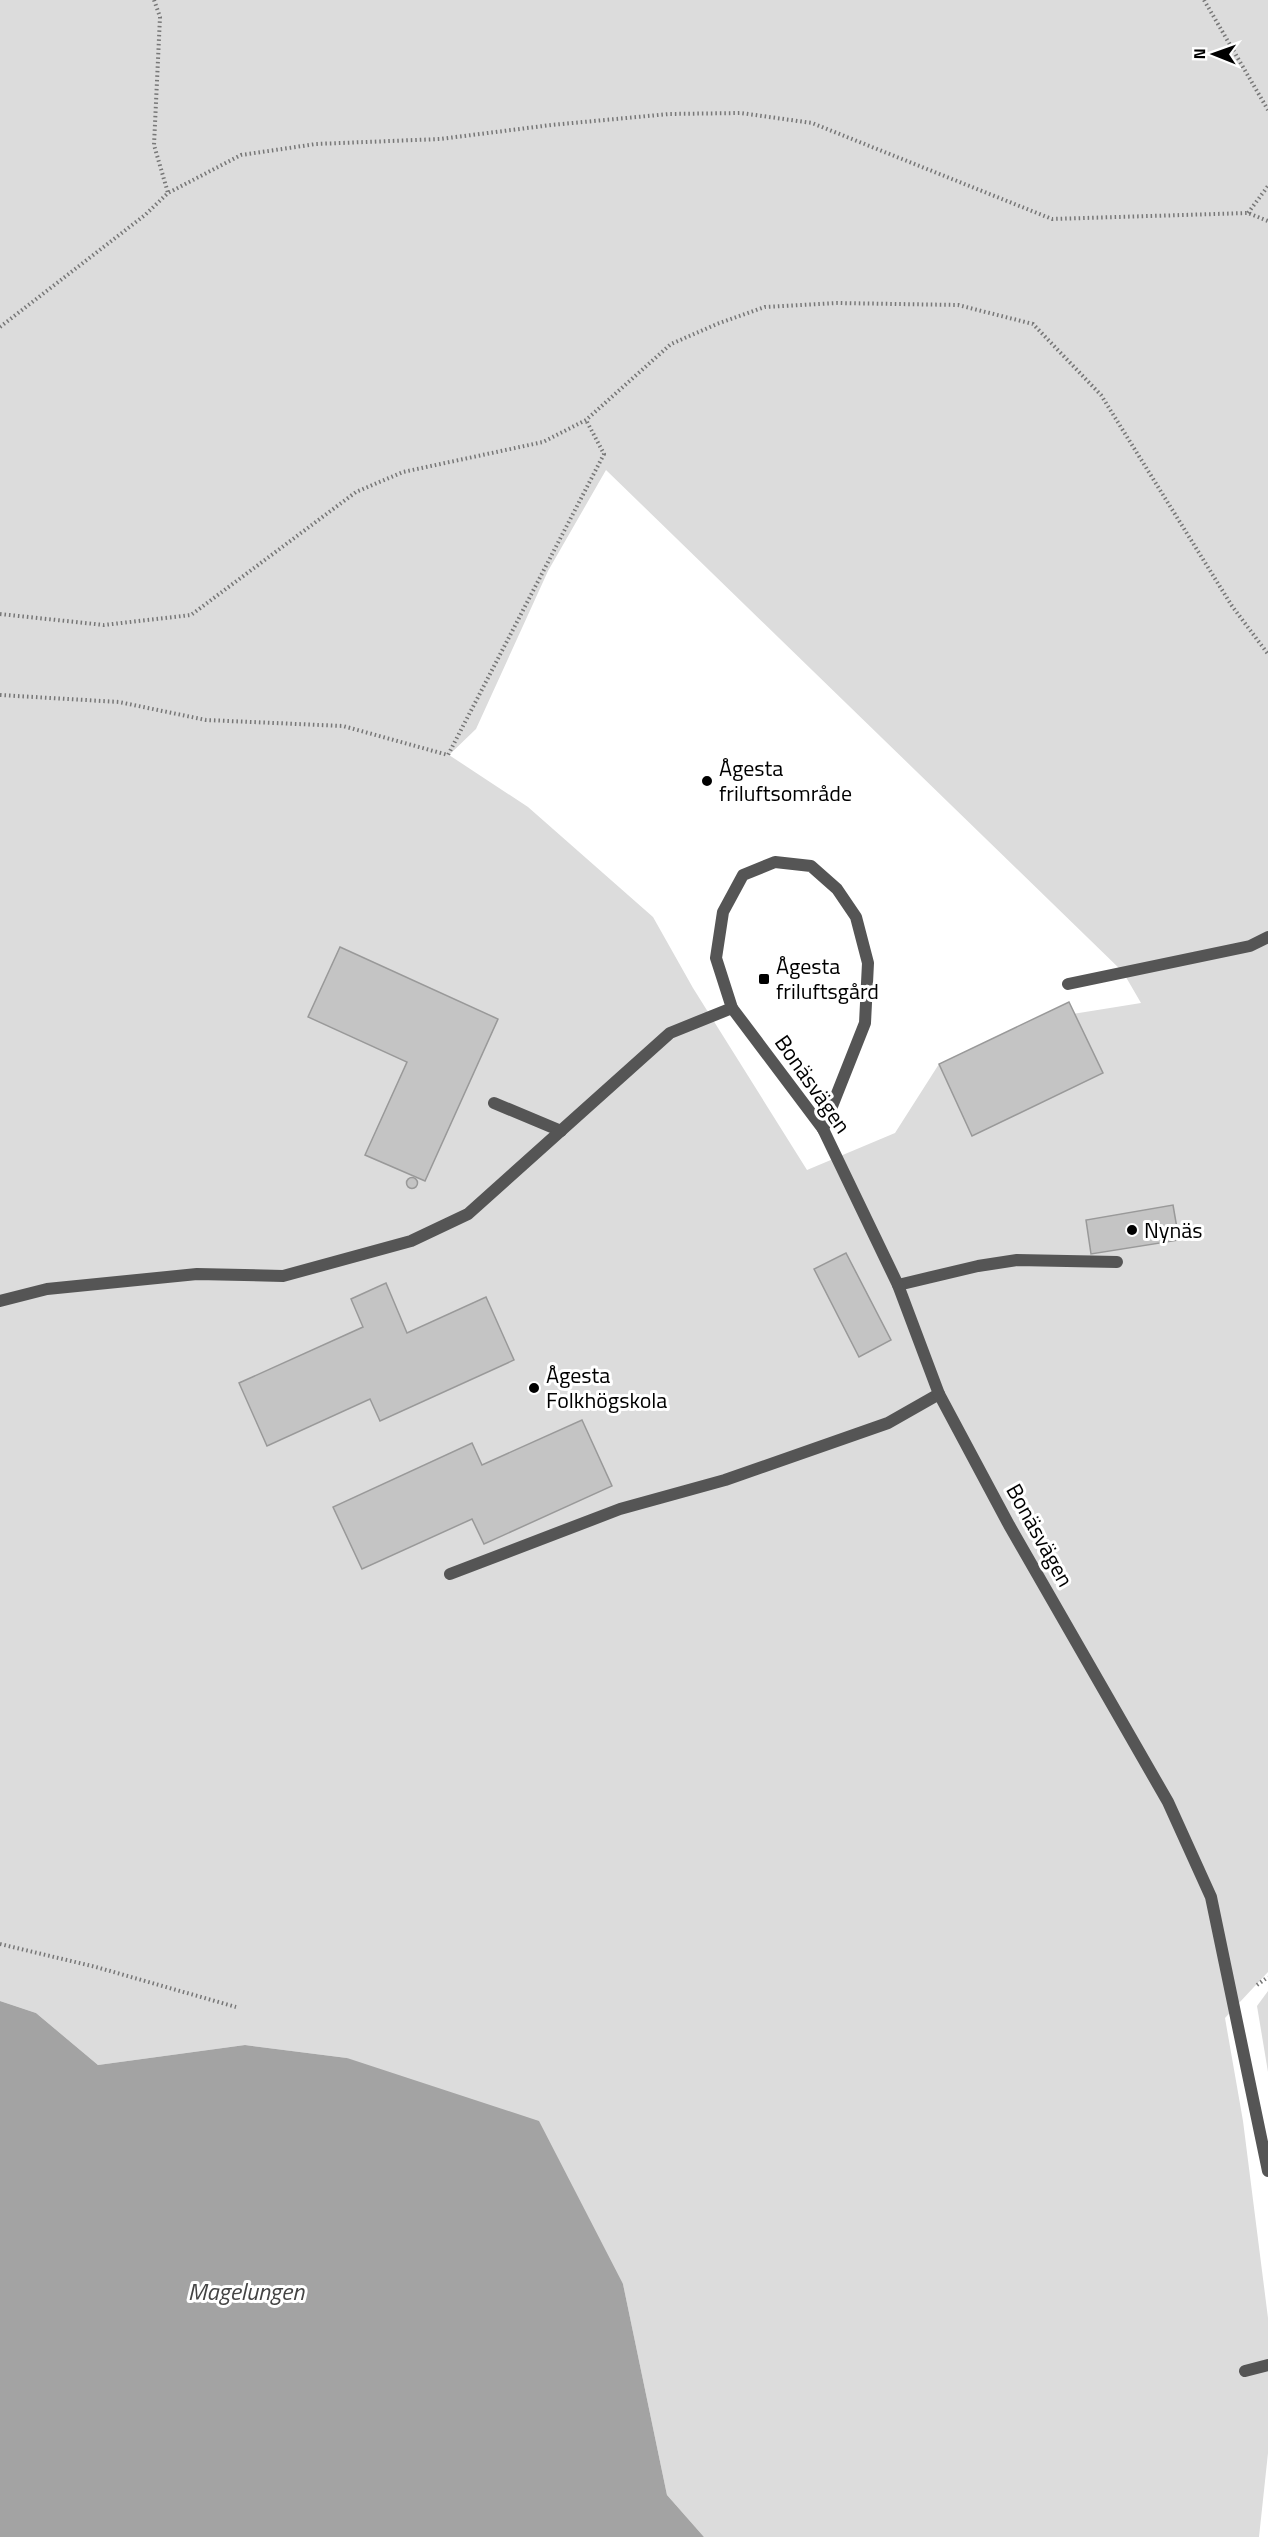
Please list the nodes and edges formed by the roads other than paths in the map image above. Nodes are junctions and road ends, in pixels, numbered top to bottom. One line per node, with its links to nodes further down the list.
1 (1268, 937): 2 (street)
2 (1068, 984)
3 (732, 1008): 5 (street, Bonäsvägen); 5 (street, Bonäsvägen); 6 (street)
4 (494, 1103): 6 (street)
5 (824, 1129): 8 (street, Bonäsvägen)
6 (561, 1131): 9 (street)
7 (1117, 1262): 8 (street)
8 (898, 1285): 10 (street, Bonäsvägen)
9 (0, 1301)
10 (939, 1394): 11 (street); 12 (street, Bonäsvägen)
11 (450, 1574)
12 (1268, 2171)
13 (1268, 2365): 14 (street)
14 (1245, 2371)

